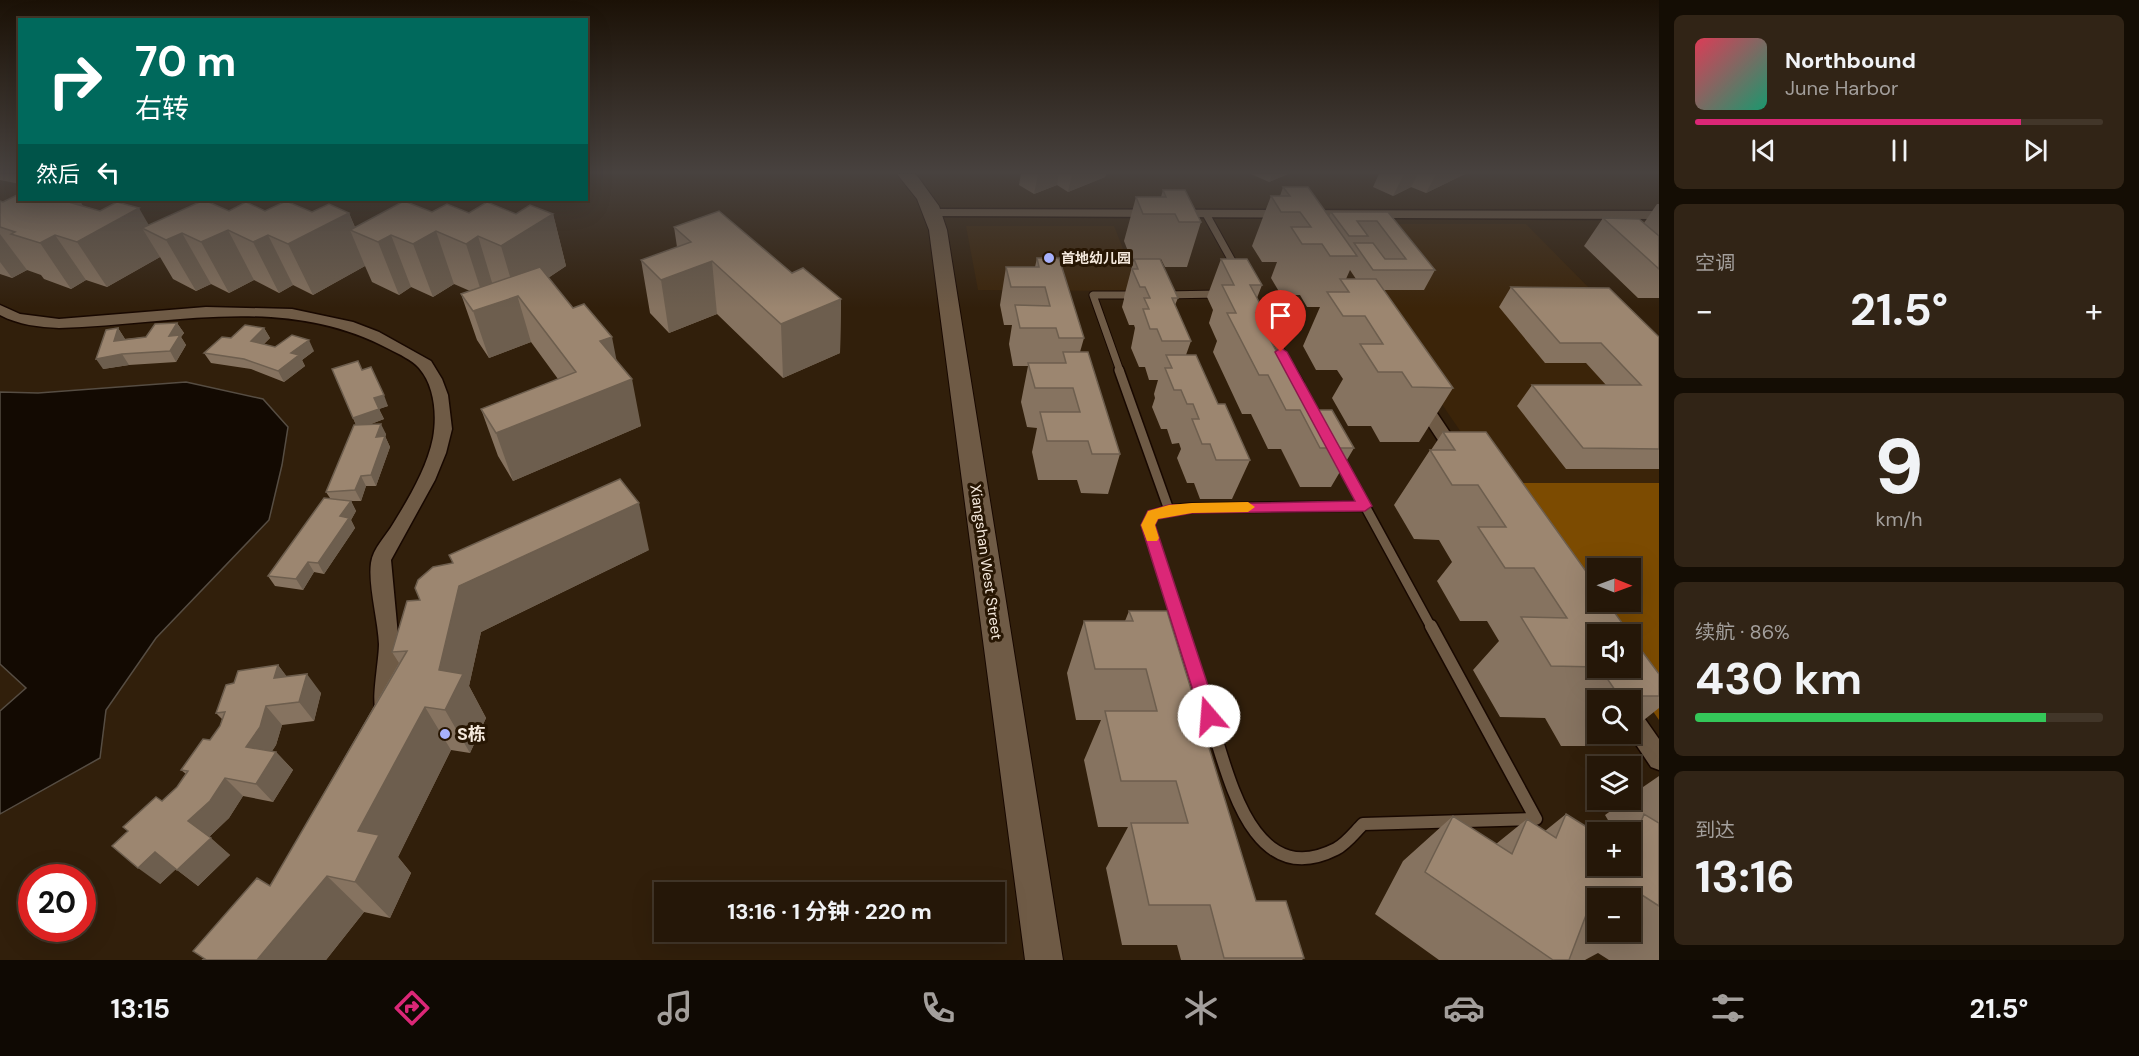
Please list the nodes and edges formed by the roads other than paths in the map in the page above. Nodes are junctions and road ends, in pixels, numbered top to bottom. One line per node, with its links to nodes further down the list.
1 (935, 219): 20 (street, Xiangshan West Street)
2 (1209, 219): 5 (lane)
3 (1299, 219): 4 (street)
4 (1309, 234)
5 (1239, 274)
6 (1227, 294): 9 (lane)
7 (1250, 294): 12 (lane)
8 (1149, 295): 16 (lane)
9 (1160, 295)
10 (0, 309): 17 (street)
11 (1408, 382): 14 (street)
12 (1305, 395)
13 (1332, 446): 15 (lane)
14 (1467, 470)
15 (1365, 506): 16 (lane); 16 (lane)
16 (1169, 510)
17 (378, 727)
18 (1641, 733): 19 (street)
19 (1659, 759)
20 (1044, 960)

